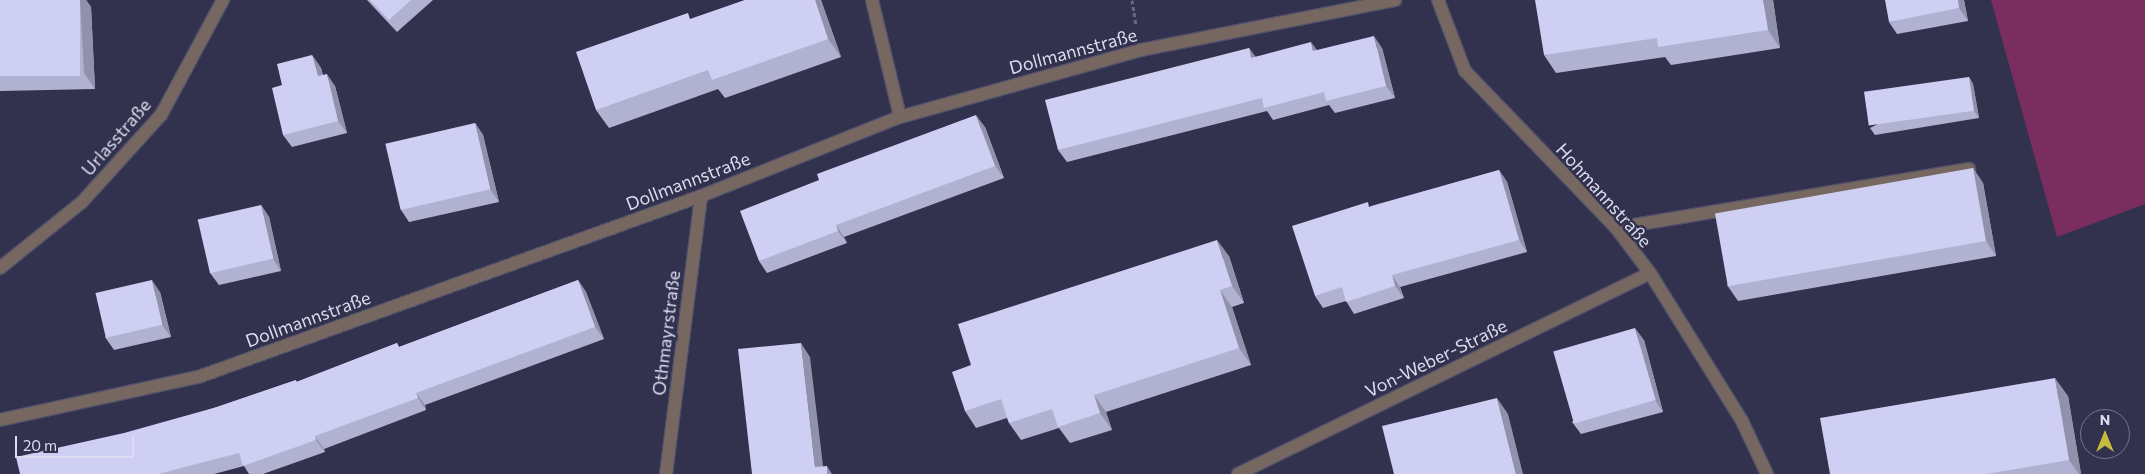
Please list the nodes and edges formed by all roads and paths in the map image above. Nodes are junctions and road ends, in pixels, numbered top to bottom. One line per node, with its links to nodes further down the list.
1 (223, 0): 9 (street, Urlasstraße)
2 (872, 0): 5 (street)
3 (1396, 0): 5 (street, Dollmannstraße)
4 (1438, 0): 8 (street, Hohmannstraße)
5 (900, 117): 7 (street, Dollmannstraße)
6 (1969, 169): 8 (street)
7 (701, 196): 11 (street, Dollmannstraße); 12 (street, Othmayrstraße)
8 (1616, 228): 10 (street, Hohmannstraße)
9 (0, 268)
10 (1650, 273): 13 (street, Von-Weber-Straße); 14 (street, Hohmannstraße)
11 (0, 420)
12 (666, 474)
13 (1238, 474)
14 (1767, 474)

